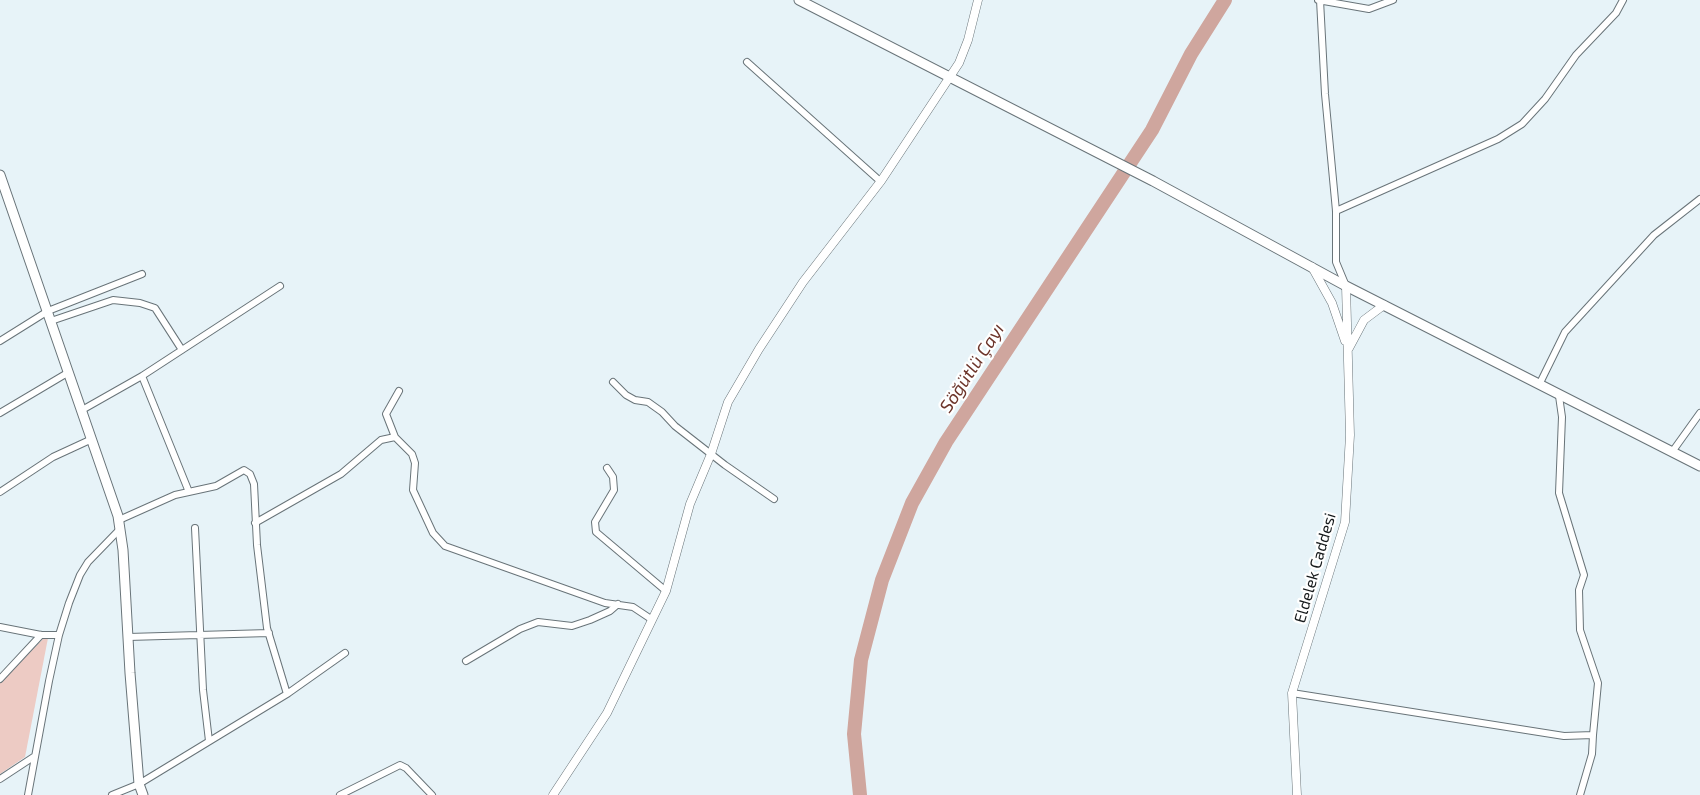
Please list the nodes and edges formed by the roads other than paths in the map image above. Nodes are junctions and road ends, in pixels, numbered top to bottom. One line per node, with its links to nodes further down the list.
1 (799, 0): 7 (main road)
2 (978, 0): 7 (street)
3 (1393, 0): 5 (street)
4 (1623, 0): 11 (street)
5 (1320, 1): 11 (street)
6 (747, 62): 9 (street)
7 (949, 77): 9 (street); 12 (main road)
8 (0, 175): 17 (main road)
9 (880, 181): 34 (street)
10 (1700, 199): 25 (street)
11 (1336, 211): 15 (street)
12 (1312, 268): 15 (main road); 21 (street)
13 (142, 274): 17 (street)
14 (280, 286): 20 (street)
15 (1346, 286): 16 (main road); 21 (street, Eldelek Caddesi)
16 (1384, 304): 21 (street); 25 (main road)
17 (48, 311): 18 (main road); 19 (street)
18 (51, 321): 20 (street); 22 (main road)
19 (0, 341)
20 (182, 350): 23 (street)
21 (1348, 350): 57 (street, Eldelek Caddesi)
22 (69, 372): 28 (main road); 29 (street)
23 (142, 376): 28 (street); 38 (street)
24 (613, 382): 34 (street)
25 (1539, 385): 27 (main road)
26 (400, 391): 31 (street)
27 (1560, 396): 33 (main road); 59 (street)
28 (82, 410): 32 (main road)
29 (0, 413)
30 (1700, 413): 33 (street)
31 (395, 437): 40 (street); 44 (street)
32 (92, 439): 37 (street); 41 (main road)
33 (1672, 452): 35 (main road)
34 (711, 454): 39 (street); 43 (street)
35 (1700, 466)
36 (607, 468): 43 (street)
37 (0, 492)
38 (189, 492): 40 (street); 41 (street)
39 (774, 499)
40 (255, 522): 47 (street)
41 (120, 525): 49 (street); 51 (main road)
42 (195, 528): 50 (street)
43 (666, 591): 45 (street)
44 (618, 604): 45 (street); 53 (street)
45 (651, 619): 69 (street)
46 (0, 627): 48 (street)
47 (269, 633): 50 (street); 58 (street)
48 (41, 635): 49 (street); 55 (street)
49 (59, 635): 61 (street)
50 (201, 635): 51 (street); 60 (street)
51 (128, 637): 63 (main road)
52 (345, 653): 58 (street)
53 (466, 661)
54 (0, 667): 55 (street)
55 (10, 669): 56 (street)
56 (0, 679)
57 (1292, 693): 59 (street); 70 (street, Eldelek Caddesi)
58 (287, 694): 60 (street)
59 (1593, 735): 71 (street)
60 (209, 741): 63 (street)
61 (35, 756): 62 (street); 64 (street)
62 (0, 779)
63 (139, 784): 65 (street); 66 (main road)
64 (28, 795)
65 (112, 795)
66 (142, 795)
67 (340, 795): 68 (street)
68 (432, 795)
69 (553, 795)
70 (1297, 795)
71 (1580, 795)

